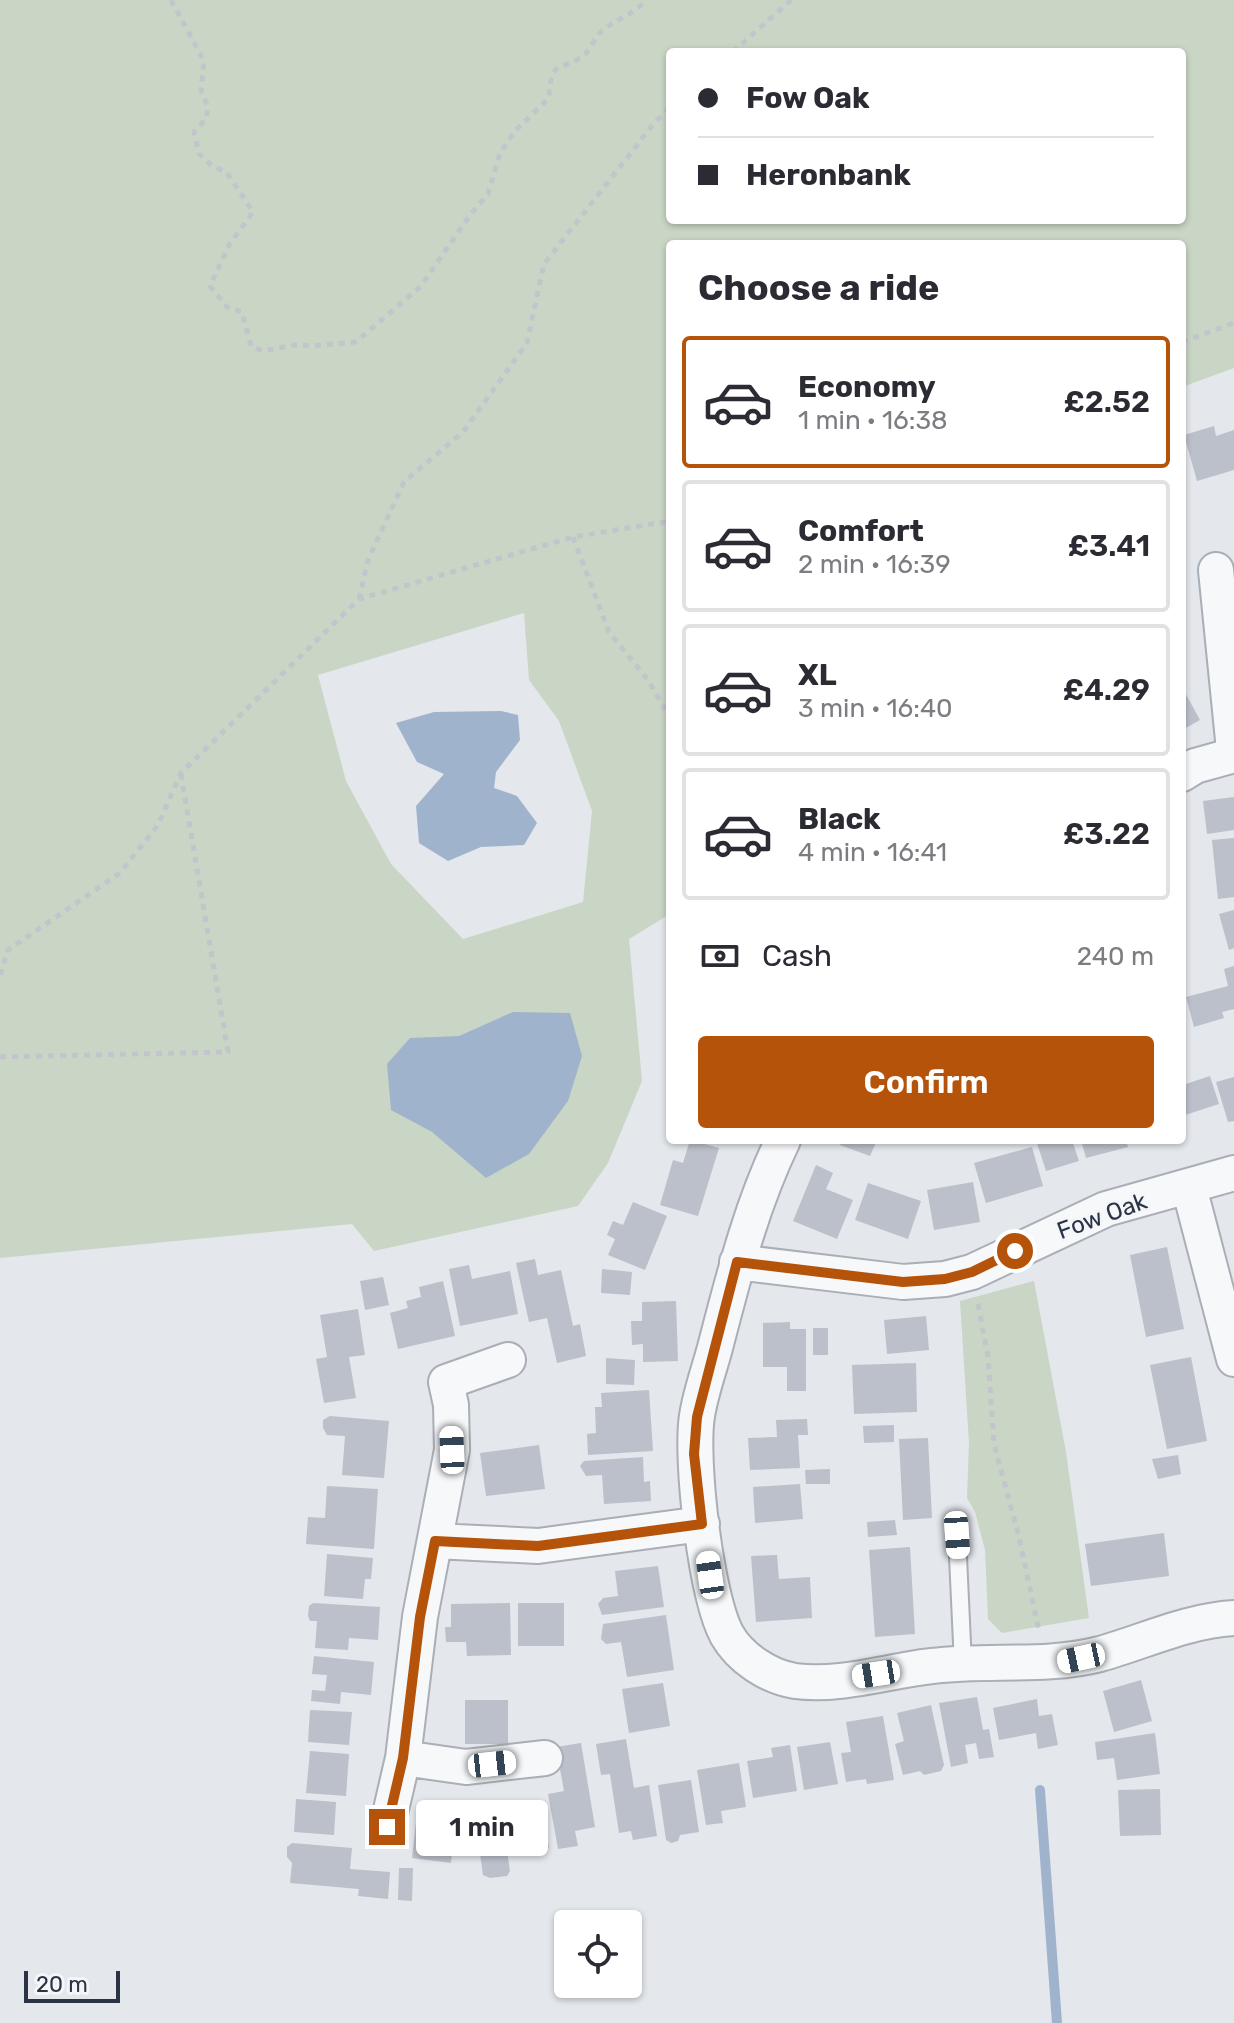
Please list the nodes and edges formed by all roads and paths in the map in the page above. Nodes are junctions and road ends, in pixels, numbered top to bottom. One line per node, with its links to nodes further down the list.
1 (171, 0): 2 (path)
2 (646, 0)
3 (791, 0): 4 (path)
4 (737, 48)
5 (666, 112): 11 (path)
6 (1234, 323): 7 (path)
7 (1186, 341)
8 (666, 522): 9 (path)
9 (573, 537): 11 (path); 12 (path)
10 (1216, 570): 13 (street)
11 (359, 599): 15 (path)
12 (666, 711)
13 (1234, 753): 14 (street)
14 (1186, 772)
15 (181, 773): 16 (path); 17 (path)
16 (0, 975)
17 (0, 1057)
18 (781, 1144): 21 (street)
19 (1234, 1173): 20 (street, Fow Oak)
20 (1189, 1187): 22 (street, Fow Oak); 23 (street)
21 (737, 1262): 22 (street, Fow Oak); 25 (street)
22 (972, 1272): 29 (path)
23 (1234, 1359)
24 (508, 1360): 27 (street)
25 (702, 1524): 27 (street); 30 (street)
26 (957, 1535): 30 (lane)
27 (435, 1541): 31 (street)
28 (1234, 1618): 29 (street)
29 (1046, 1662): 30 (street)
30 (963, 1665)
31 (403, 1758): 32 (street); 33 (street)
32 (545, 1758)
33 (387, 1827)

